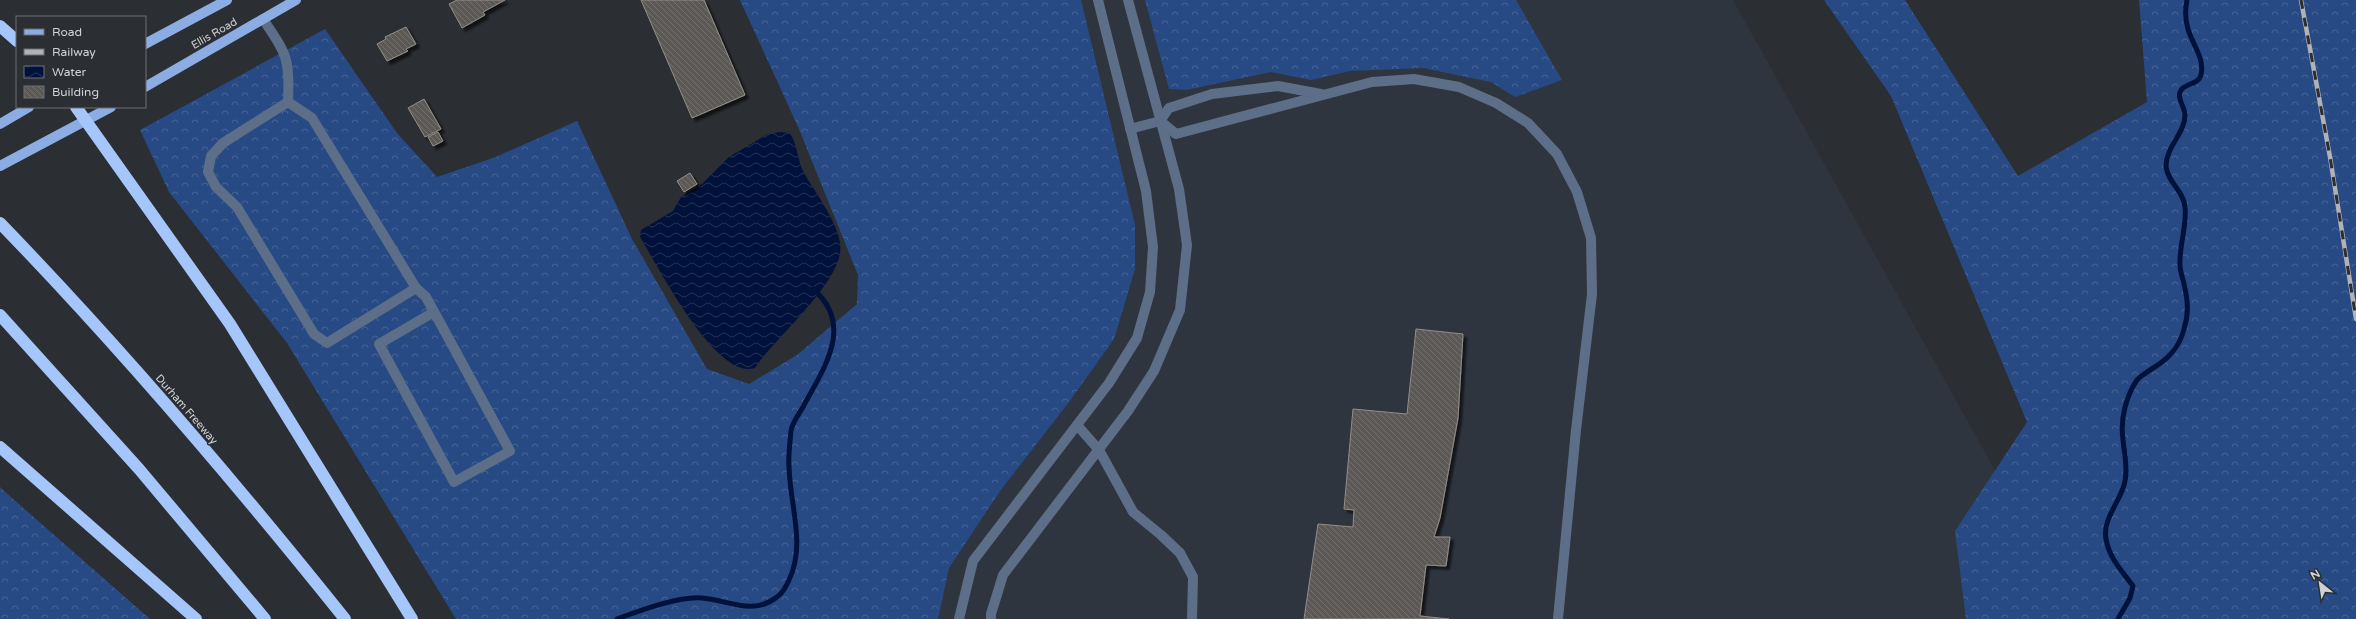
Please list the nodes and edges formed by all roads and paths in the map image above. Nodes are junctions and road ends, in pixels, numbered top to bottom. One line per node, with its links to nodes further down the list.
1 (227, 0): 8 (main road, Ellis Road)
2 (296, 0): 5 (main road, Ellis Road)
3 (1098, 0): 18 (lane)
4 (1128, 0): 16 (lane)
5 (264, 19): 9 (main road, Ellis Road); 11 (lane)
6 (0, 26): 7 (highway)
7 (16, 40)
8 (146, 43)
9 (146, 86)
10 (1325, 95): 16 (lane); 16 (lane); 34 (lane)
11 (288, 102): 21 (lane); 21 (lane)
12 (27, 108): 17 (main road)
13 (77, 108): 15 (highway)
14 (108, 108): 15 (main road)
15 (87, 120): 19 (main road); 30 (highway)
16 (1160, 120): 18 (lane); 26 (lane)
17 (0, 124)
18 (1130, 129): 24 (lane)
19 (0, 166)
20 (2, 225): 29 (highway, Durham Freeway)
21 (416, 288): 22 (lane)
22 (434, 312): 22 (lane)
23 (0, 315): 28 (highway)
24 (1077, 425): 26 (lane); 31 (lane)
25 (0, 447): 27 (highway)
26 (1099, 450): 32 (lane); 33 (lane)
27 (196, 619)
28 (265, 619)
29 (346, 619)
30 (412, 619)
31 (959, 619)
32 (991, 619)
33 (1192, 619)
34 (1558, 619)

